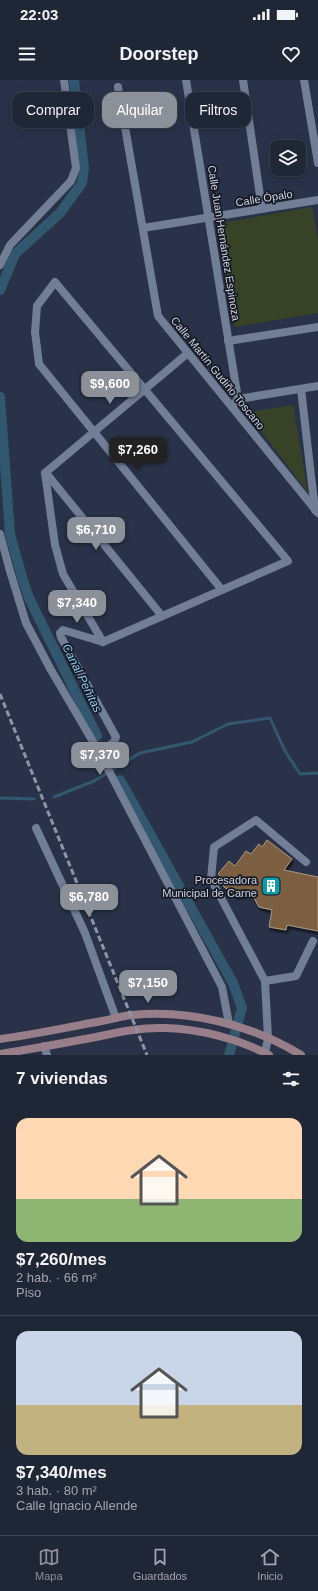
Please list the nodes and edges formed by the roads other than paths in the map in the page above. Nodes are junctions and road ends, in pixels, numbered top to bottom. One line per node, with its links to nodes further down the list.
1 (64, 80): 11 (street)
2 (186, 80): 9 (street, Calle Juan Hernández Espinoza)
3 (243, 80): 8 (street)
4 (304, 80): 6 (street)
5 (118, 87): 10 (street, Calle Martín Gudiño Toscano)
6 (318, 163)
7 (318, 200): 8 (street, Calle Ópalo)
8 (262, 209): 9 (street, Calle Ópalo)
9 (208, 218): 10 (street, Calle Ópalo); 13 (street, Calle Juan Hernández Espinoza)
10 (143, 228): 14 (street, Calle Martín Gudiño Toscano)
11 (0, 265)
12 (318, 327): 13 (street)
13 (228, 341): 18 (street, Calle Juan Hernández Espinoza)
14 (188, 353): 16 (street); 19 (street, Calle Martín Gudiño Toscano)
15 (318, 386): 17 (street)
16 (144, 389): 20 (street); 20 (street); 24 (street)
17 (301, 389): 18 (street); 22 (street)
18 (238, 399): 19 (street)
19 (232, 407): 22 (street, Calle Martín Gudiño Toscano)
20 (94, 432): 21 (street); 24 (street)
21 (45, 473): 25 (street); 26 (street)
22 (317, 511)
23 (0, 534): 27 (street)
24 (222, 590): 25 (street)
25 (162, 616): 26 (street)
26 (102, 642): 27 (street)
27 (99, 752): 33 (street)
28 (36, 828): 32 (street)
29 (306, 862): 31 (street)
30 (314, 941): 31 (street)
31 (265, 981): 34 (street)
32 (116, 1018): 33 (main road); 35 (main road)
33 (231, 1025): 34 (main road)
34 (268, 1038): 38 (street); 40 (main road)
35 (0, 1039)
36 (44, 1046): 37 (main road); 38 (main road); 39 (street)
37 (0, 1054)
38 (267, 1054)
39 (47, 1055)
40 (301, 1055)

